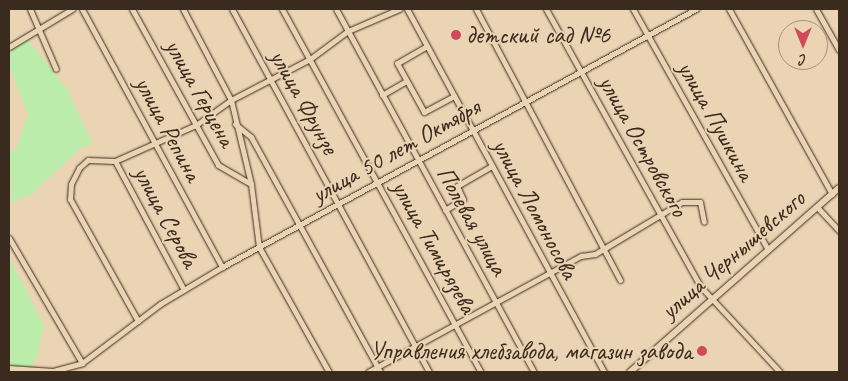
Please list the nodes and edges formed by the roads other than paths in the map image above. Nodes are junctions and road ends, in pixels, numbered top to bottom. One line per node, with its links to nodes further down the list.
1 (30, 9): 17 (street)
2 (72, 9): 17 (street)
3 (82, 9): 35 (street, улица Репина)
4 (132, 9): 33 (street, улица Герцена)
5 (183, 9): 30 (street)
6 (232, 9): 26 (street, улица Фрунзе)
7 (282, 9): 23 (street, улица Тимирязева)
8 (336, 9): 18 (street, Полевая улица)
9 (399, 9): 18 (street)
10 (407, 9): 20 (street, улица Ломоносова)
11 (476, 9): 31 (street)
12 (546, 9): 25 (street, улица Островского)
13 (633, 9): 19 (street, улица Пушкина)
14 (696, 9): 19 (street, улица 50 лет Октября)
15 (729, 9): 42 (street)
16 (816, 9): 22 (street)
17 (39, 28): 21 (street); 24 (street)
18 (348, 31): 23 (street); 28 (street, Полевая улица)
19 (647, 35): 25 (street, улица 50 лет Октября); 53 (street, улица Пушкина)
20 (427, 46): 27 (street); 29 (street, улица Ломоносова)
21 (9, 47)
22 (839, 50)
23 (310, 59): 26 (street); 39 (street, улица Тимирязева)
24 (56, 70)
25 (580, 71): 31 (street, улица 50 лет Октября); 46 (street, улица Островского)
26 (270, 79): 30 (street); 43 (street, улица Фрунзе)
27 (406, 81): 28 (street); 29 (street)
28 (382, 95): 37 (street, Полевая улица)
29 (454, 96): 34 (street, улица Ломоносова)
30 (231, 100): 32 (street); 33 (street)
31 (526, 101): 34 (street, улица 50 лет Октября); 51 (street)
32 (235, 124): 40 (street); 48 (street)
33 (196, 125): 35 (street); 40 (street, улица Герцена)
34 (472, 130): 37 (street, улица 50 лет Октября); 38 (street, улица Ломоносова)
35 (154, 145): 36 (street); 54 (street, улица Репина)
36 (115, 161): 57 (street, улица Серова); 60 (street)
37 (418, 161): 39 (street, улица 50 лет Октября); 45 (street, Полевая улица)
38 (491, 166): 45 (street); 55 (street, улица Ломоносова)
39 (377, 183): 43 (street, улица 50 лет Октября); 61 (street, улица Тимирязева)
40 (251, 184): 52 (street)
41 (839, 188): 42 (main road, улица Чернышевского)
42 (832, 194): 44 (main road, улица Чернышевского)
43 (338, 204): 48 (street, улица 50 лет Октября); 62 (street, улица Фрунзе)
44 (817, 207): 49 (street); 53 (main road, улица Чернышевского)
45 (445, 210): 59 (street, Полевая улица)
46 (660, 214): 47 (street); 51 (street); 58 (street, улица Островского)
47 (704, 222)
48 (299, 226): 52 (street, улица 50 лет Октября); 65 (street)
49 (839, 231)
50 (9, 238): 63 (street)
51 (605, 246): 55 (street); 56 (street)
52 (259, 247): 54 (street, улица 50 лет Октября); 66 (street)
53 (768, 250): 58 (main road, улица Чернышевского)
54 (222, 267): 57 (street, улица 50 лет Октября)
55 (548, 273): 59 (street); 71 (street, улица Ломоносова)
56 (620, 280)
57 (184, 290): 60 (street, улица 50 лет Октября)
58 (712, 298): 72 (main road, улица Чернышевского); 73 (street, улица Островского)
59 (495, 302): 61 (street); 70 (street, Полевая улица)
60 (138, 321): 63 (street, улица 50 лет Октября)
61 (456, 324): 62 (street); 69 (street, улица Тимирязева)
62 (415, 348): 65 (street); 68 (street, улица Фрунзе)
63 (82, 363): 64 (street, улица 50 лет Октября)
64 (9, 368)
65 (379, 370): 67 (street)
66 (329, 372)
67 (368, 372)
68 (429, 372)
69 (481, 372)
70 (534, 372)
71 (604, 372)
72 (630, 372)
73 (780, 372)

